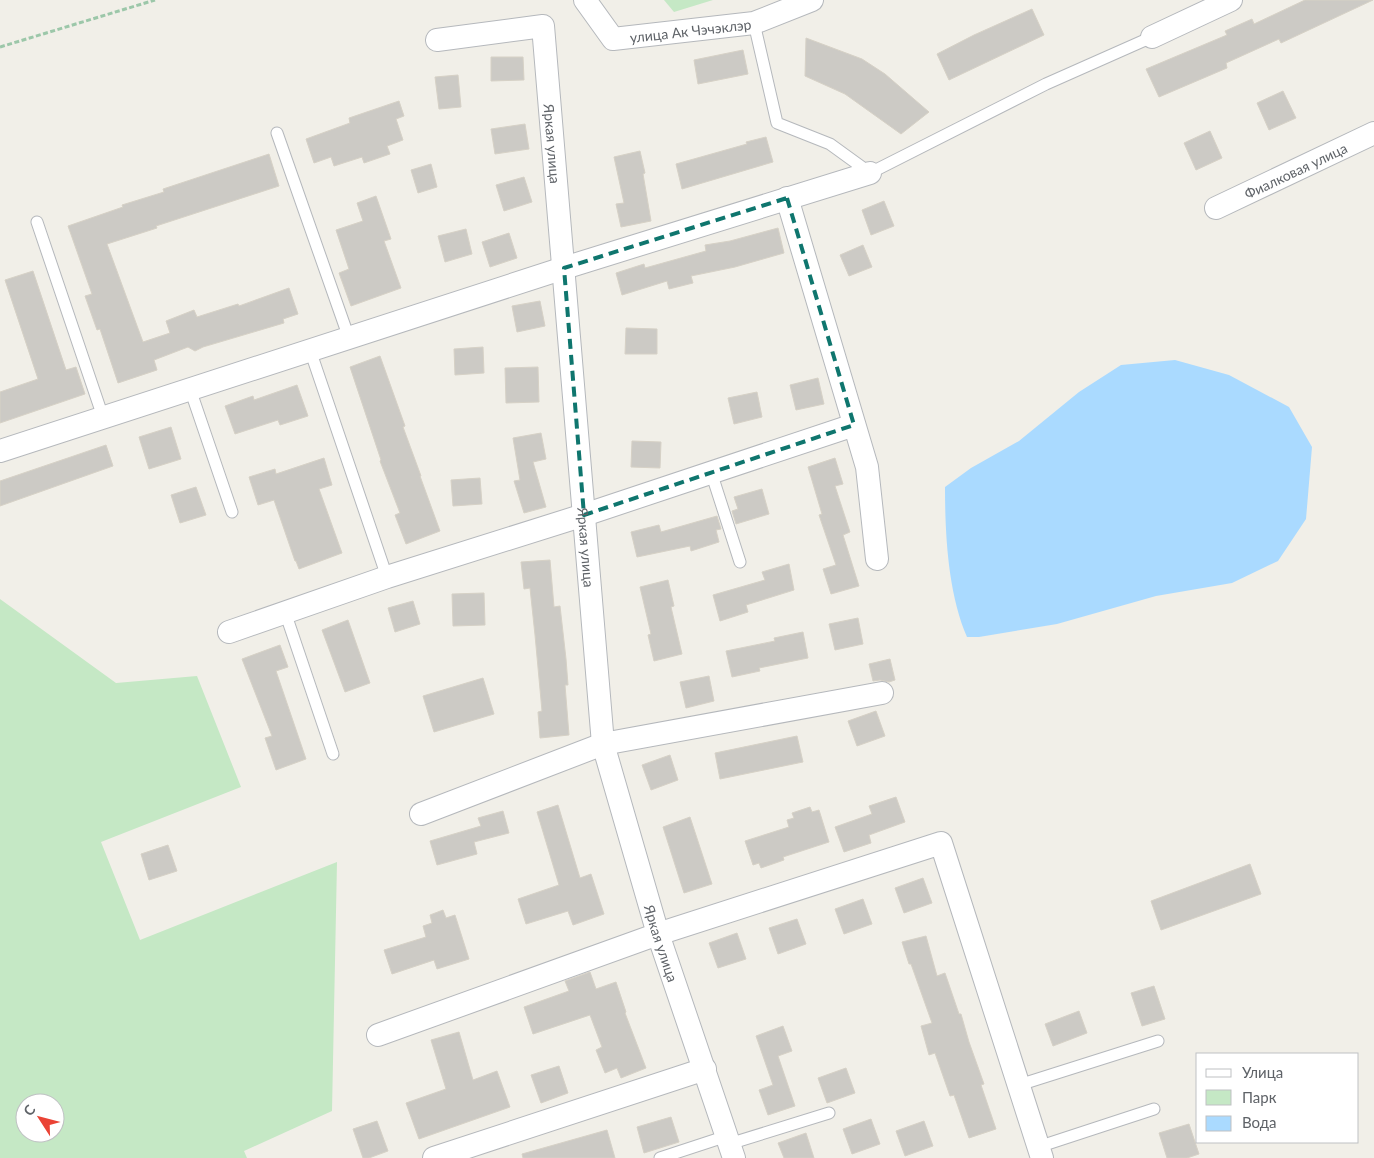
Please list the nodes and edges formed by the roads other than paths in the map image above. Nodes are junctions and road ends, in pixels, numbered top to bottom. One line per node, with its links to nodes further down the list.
1 (585, 0): 4 (street, улица Ак Чэчэклэр)
2 (812, 0): 4 (street, улица Ак Чэчэклэр)
3 (1231, 0): 5 (street)
4 (754, 24): 9 (lane)
5 (1152, 37): 9 (lane)
6 (437, 40): 13 (street, Яркая улица)
7 (278, 133): 14 (lane)
8 (1374, 133): 11 (street, Фиалковая улица)
9 (870, 172): 10 (street)
10 (787, 198): 13 (street); 18 (street)
11 (1216, 208)
12 (37, 222): 17 (lane)
13 (564, 268): 14 (street); 22 (street, Яркая улица)
14 (348, 338): 15 (street)
15 (310, 350): 16 (street); 25 (lane)
16 (190, 389): 17 (street); 21 (lane)
17 (103, 417): 19 (street)
18 (854, 425): 20 (street); 23 (street)
19 (0, 451)
20 (711, 472): 22 (street); 24 (lane)
21 (232, 512)
22 (584, 515): 25 (street); 29 (street, Яркая улица)
23 (877, 560)
24 (740, 562)
25 (387, 577): 26 (street)
26 (285, 612): 27 (street); 30 (lane)
27 (229, 632)
28 (882, 693): 29 (street)
29 (603, 744): 31 (street); 32 (street, Яркая улица)
30 (333, 754)
31 (421, 814)
32 (658, 934): 33 (street); 35 (street, Яркая улица); 36 (street)
33 (378, 1035)
34 (1158, 1041): 36 (lane)
35 (705, 1069): 39 (street, Яркая улица); 41 (street)
36 (1018, 1085): 40 (street)
37 (1154, 1109): 40 (lane)
38 (829, 1113): 39 (lane)
39 (730, 1146): 42 (lane)
40 (1040, 1155)
41 (434, 1158)
42 (660, 1158)

